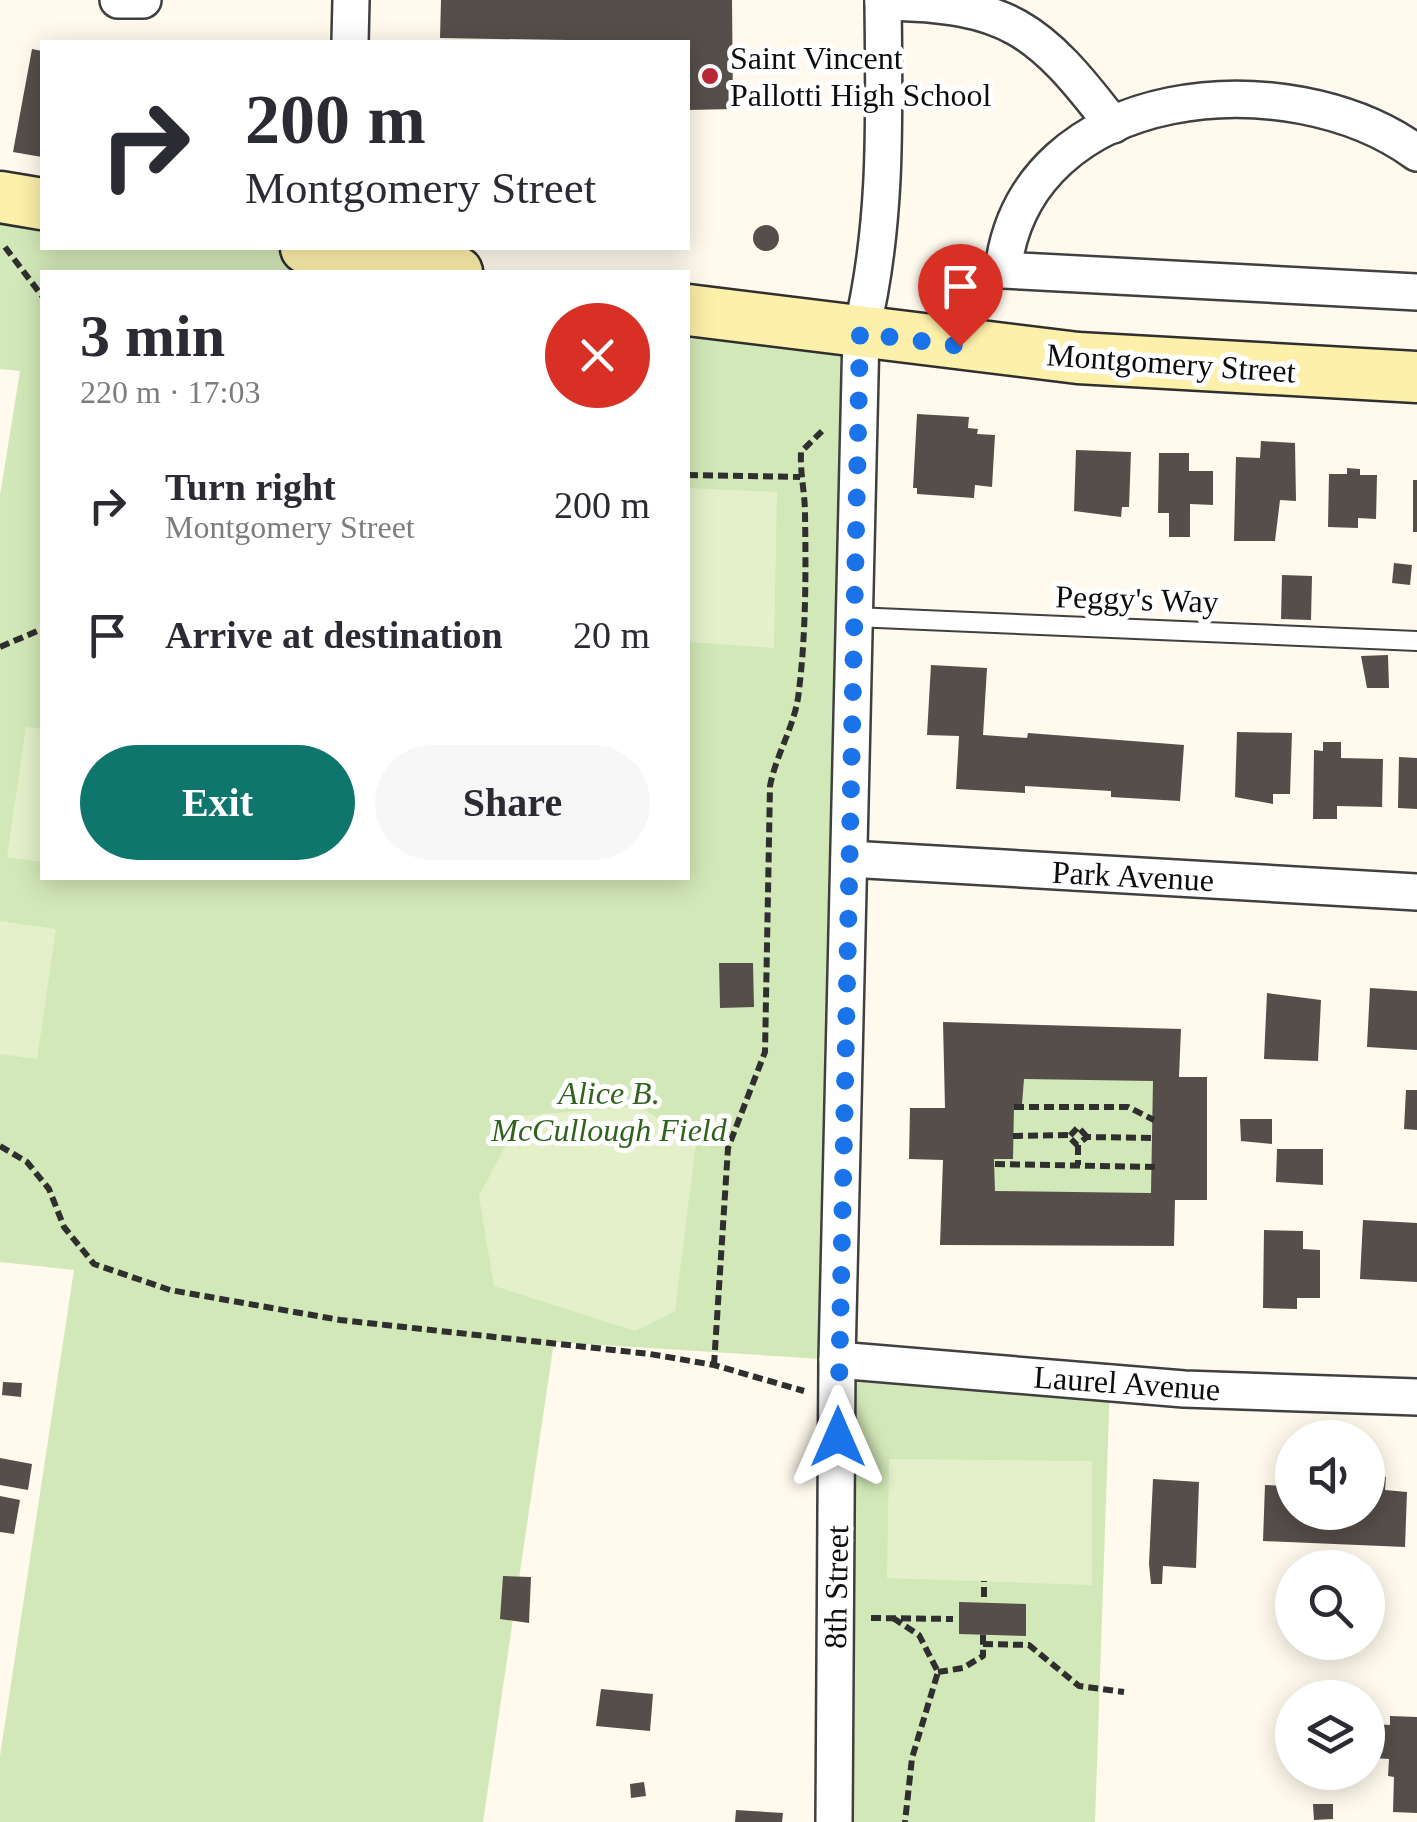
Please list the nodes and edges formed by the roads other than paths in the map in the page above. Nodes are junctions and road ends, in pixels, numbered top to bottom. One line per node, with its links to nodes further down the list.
1 (118, 0): 2 (street)
2 (143, 0)
3 (351, 0): 5 (street)
4 (882, 1): 6 (street); 14 (street, 8th Street)
5 (350, 40)
6 (1113, 126): 7 (street); 12 (street)
7 (1417, 153)
8 (0, 197): 9 (street)
9 (40, 204)
10 (330, 250): 11 (street)
11 (446, 270)
12 (1417, 292)
13 (690, 310): 14 (street, Montgomery Street)
14 (860, 333): 15 (street, Montgomery Street); 16 (street, 8th Street)
15 (1417, 377)
16 (854, 617): 17 (lane, Peggy's Way); 18 (street, 8th Street)
17 (1417, 641)
18 (849, 859): 19 (street, Park Avenue); 20 (street, 8th Street)
19 (1417, 892)
20 (837, 1360): 21 (street, Laurel Avenue); 22 (street, 8th Street)
21 (1417, 1398)
22 (834, 1822)

